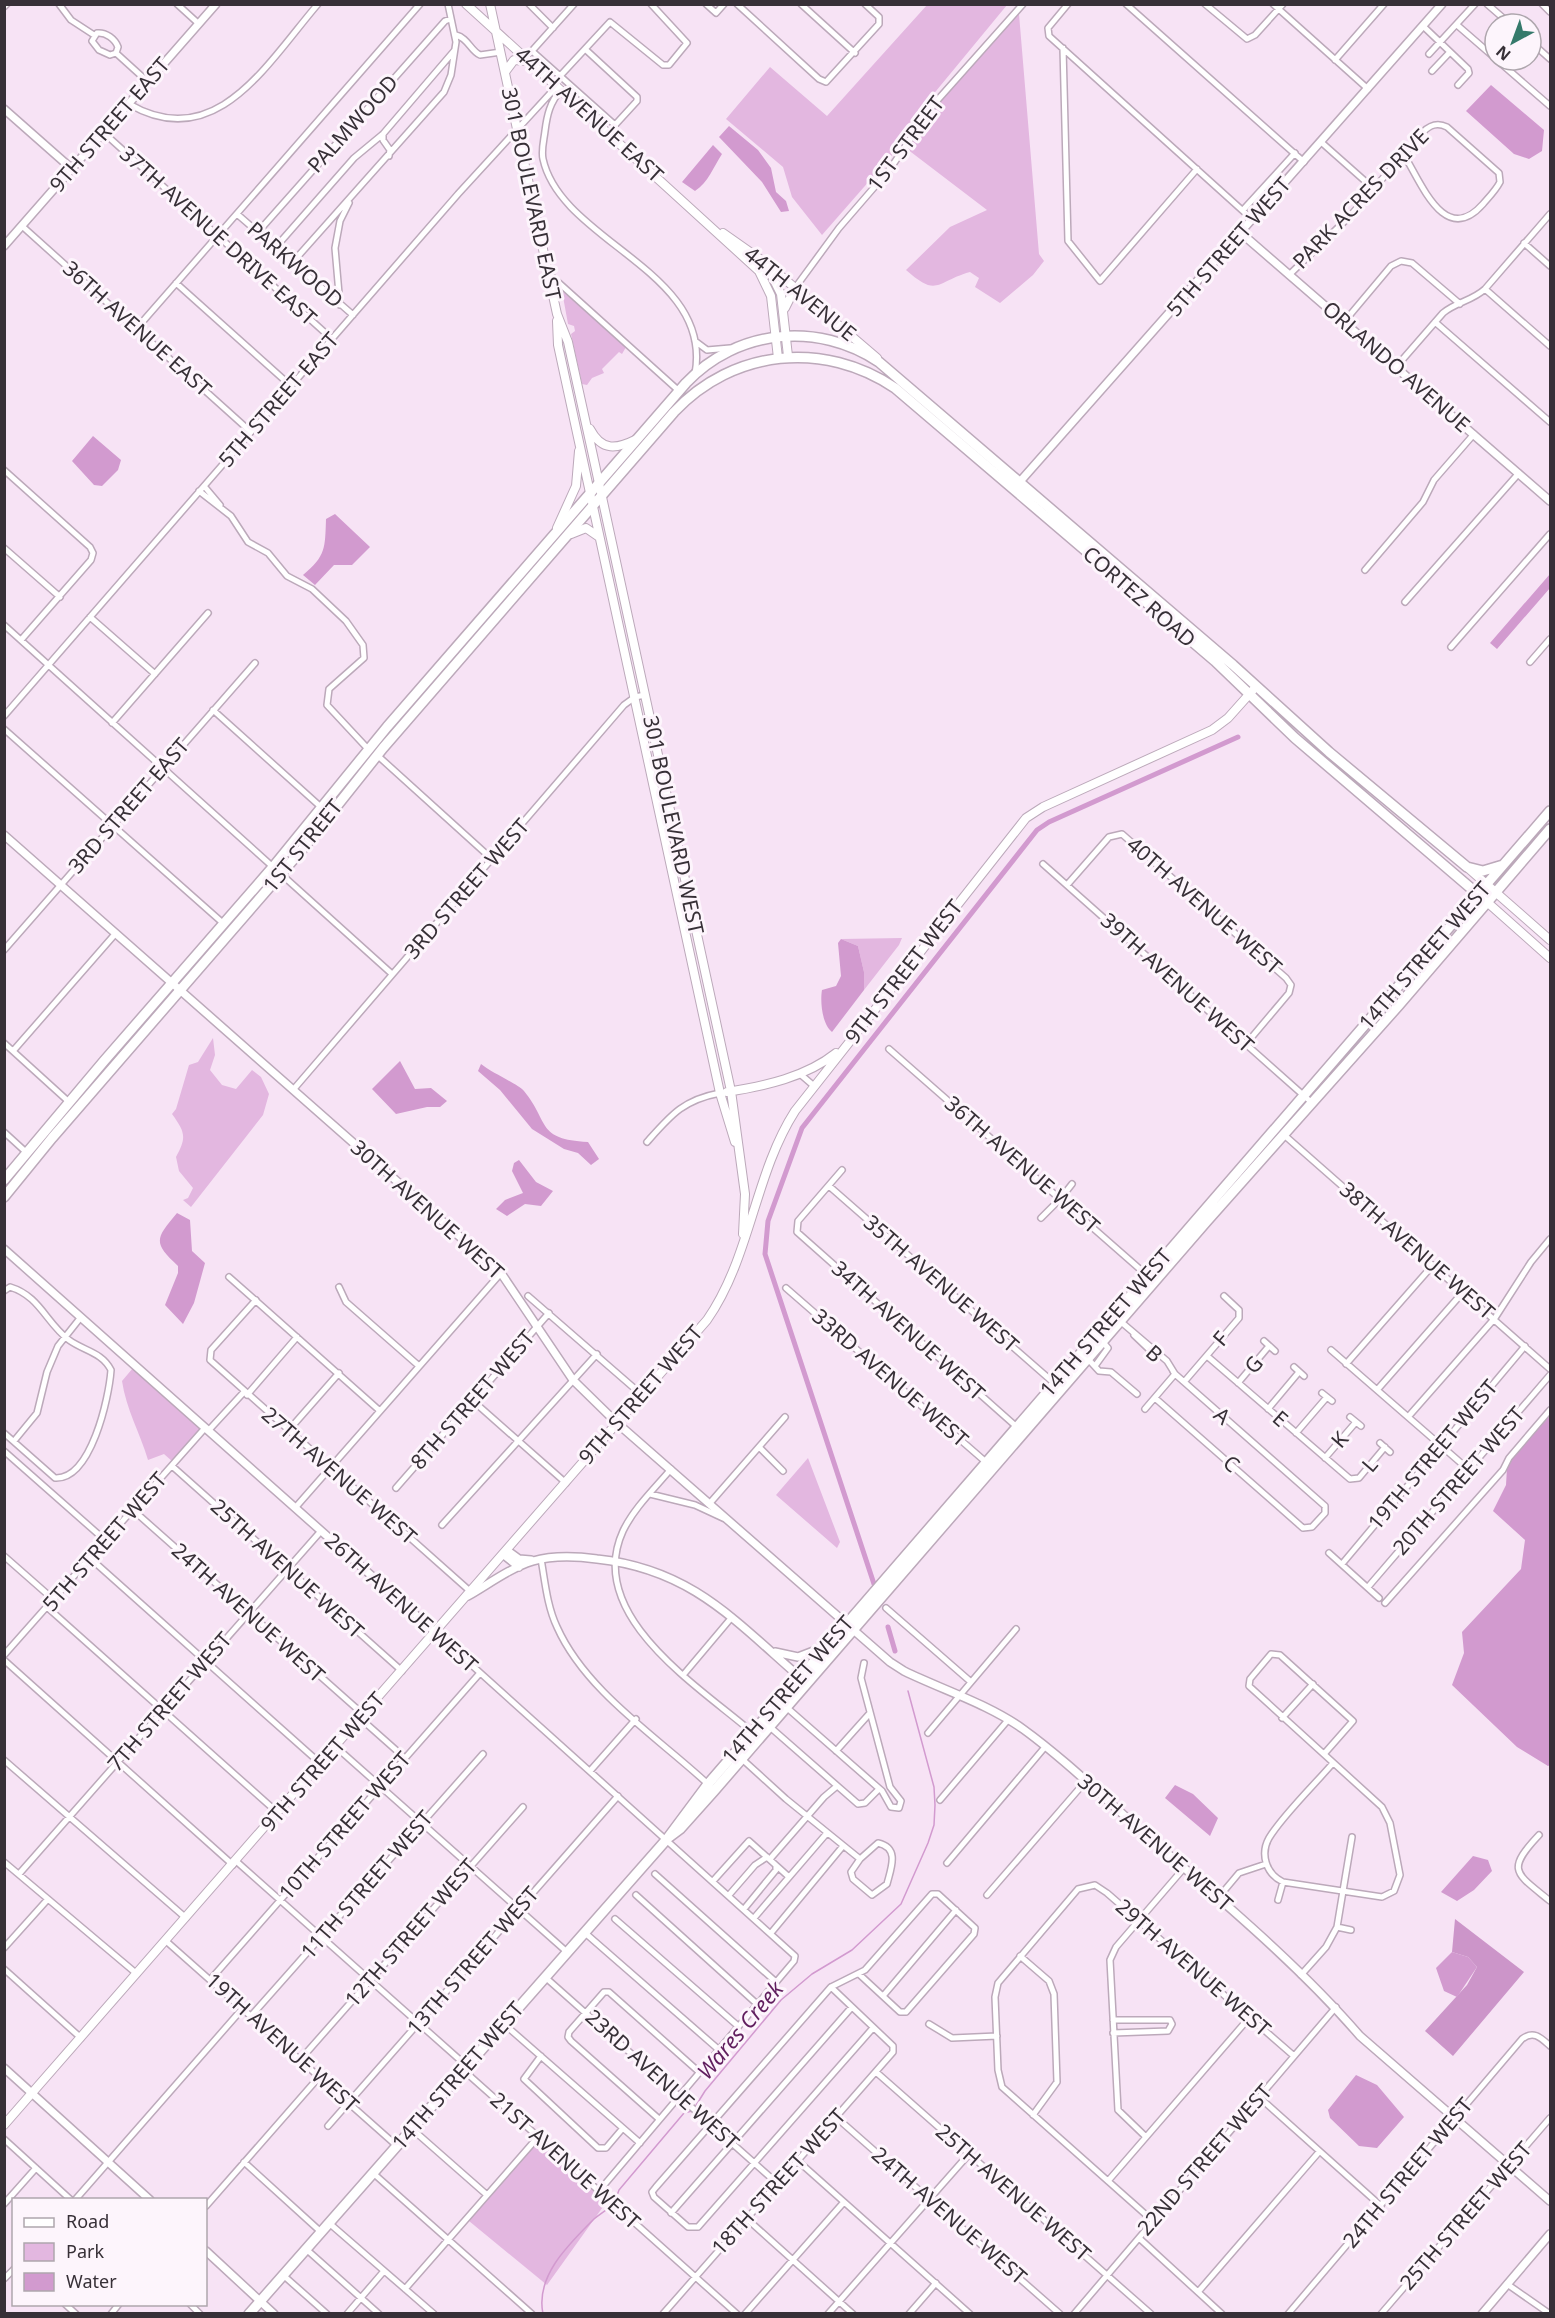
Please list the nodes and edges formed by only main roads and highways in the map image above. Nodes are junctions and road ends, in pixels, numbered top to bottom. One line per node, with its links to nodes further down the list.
1 (466, 4): 3 (main road, 44TH AVENUE EAST)
2 (490, 4): 3 (main road, 301 BOULEVARD EAST)
3 (496, 32): 4 (main road, 44TH AVENUE EAST); 5 (main road, 301 BOULEVARD EAST)
4 (528, 60): 5 (main road); 6 (main road, 44TH AVENUE EAST)
5 (505, 72): 10 (main road, 301 BOULEVARD EAST)
6 (713, 226): 7 (main road, 44TH AVENUE); 12 (main road)
7 (759, 258): 8 (main road, 44TH AVENUE); 9 (main road)
8 (795, 288): 9 (main road); 15 (main road, 44TH AVENUE)
9 (784, 312): 11 (main road)
10 (557, 314): 17 (main road, 301 BOULEVARD EAST); 18 (main road, 301 BOULEVARD EAST)
11 (786, 336): 12 (main road, CORTEZ ROAD); 13 (main road); 15 (main road, CORTEZ ROAD)
12 (775, 337): 14 (main road); 16 (main road, CORTEZ ROAD)
13 (788, 356): 14 (main road, CORTEZ ROAD); 21 (main road, CORTEZ ROAD)
14 (778, 358): 23 (main road, CORTEZ ROAD)
15 (884, 366): 21 (main road, CORTEZ ROAD)
16 (679, 391): 19 (main road, 1ST STREET)
17 (585, 418): 19 (main road); 20 (main road, 301 BOULEVARD EAST)
18 (579, 438): 22 (main road, 301 BOULEVARD EAST); 26 (main road)
19 (638, 438): 20 (main road, 1ST STREET)
20 (600, 483): 22 (main road, 1ST STREET); 23 (main road, 301 BOULEVARD EAST)
21 (1017, 486): 28 (main road, CORTEZ ROAD)
22 (591, 493): 24 (main road, 301 BOULEVARD EAST); 26 (main road, 1ST STREET)
23 (602, 495): 24 (main road, 1ST STREET); 48 (main road, 301 BOULEVARD WEST)
24 (594, 503): 25 (main road, 301 BOULEVARD WEST); 26 (main road, 1ST STREET)
25 (601, 538): 26 (main road); 49 (main road, 301 BOULEVARD WEST)
26 (552, 545): 27 (main road, 1ST STREET); 30 (main road, 1ST STREET)
27 (423, 686): 29 (main road, 1ST STREET); 30 (main road)
28 (1253, 690): 36 (main road, CORTEZ ROAD); 40 (main road, CORTEZ ROAD); 47 (main road, 9TH STREET WEST)
29 (368, 749): 31 (main road, 1ST STREET); 32 (main road)
30 (377, 755): 32 (main road, 1ST STREET)
31 (322, 808): 37 (main road); 46 (main road, 1ST STREET)
32 (334, 809): 37 (main road, 1ST STREET)
33 (1551, 810): 35 (main road, 14TH STREET WEST)
34 (1551, 829): 39 (main road, 14TH STREET WEST)
35 (1503, 865): 36 (main road); 38 (main road, 14TH STREET WEST)
36 (1467, 867): 38 (main road, CORTEZ ROAD)
37 (281, 874): 51 (main road, 1ST STREET)
38 (1487, 884): 39 (main road, CORTEZ ROAD); 40 (main road, 14TH STREET WEST)
39 (1496, 891): 41 (main road, 14TH STREET WEST); 42 (main road, CORTEZ ROAD)
40 (1478, 894): 41 (main road, CORTEZ ROAD); 44 (main road, 14TH STREET WEST)
41 (1487, 902): 43 (main road, CORTEZ ROAD); 45 (main road, 14TH STREET WEST)
42 (1551, 940)
43 (1551, 958)
44 (1407, 977): 45 (main road); 50 (main road, 14TH STREET WEST)
45 (1381, 1025): 50 (main road, 14TH STREET WEST)
46 (123, 1041): 51 (main road); 53 (main road, 1ST STREET)
47 (848, 1042): 48 (main road); 56 (main road, 9TH STREET WEST)
48 (731, 1091): 49 (main road); 52 (main road, 301 BOULEVARD WEST)
49 (720, 1093): 52 (main road, 301 BOULEVARD WEST)
50 (1307, 1099): 57 (main road, 14TH STREET WEST); 57 (main road, 14TH STREET WEST)
51 (82, 1103): 53 (main road, 1ST STREET)
52 (740, 1155): 56 (main road, 301 BOULEVARD WEST)
53 (31, 1156): 54 (main road, 1ST STREET); 55 (main road, 1ST STREET)
54 (4, 1180)
55 (4, 1197)
56 (738, 1256): 64 (main road, 9TH STREET WEST)
57 (1150, 1279): 58 (main road, 14TH STREET WEST); 58 (main road, 14TH STREET WEST)
58 (1020, 1430): 59 (main road, 14TH STREET WEST)
59 (849, 1627): 60 (main road, 14TH STREET WEST); 60 (main road, 14TH STREET WEST)
60 (804, 1680): 61 (main road, 14TH STREET WEST)
61 (783, 1704): 62 (main road, 14TH STREET WEST); 62 (main road, 14TH STREET WEST)
62 (756, 1735): 63 (main road, 14TH STREET WEST); 63 (main road, 14TH STREET WEST)
63 (711, 1787): 65 (main road, 14TH STREET WEST)
64 (4, 2126)
65 (249, 2313)

